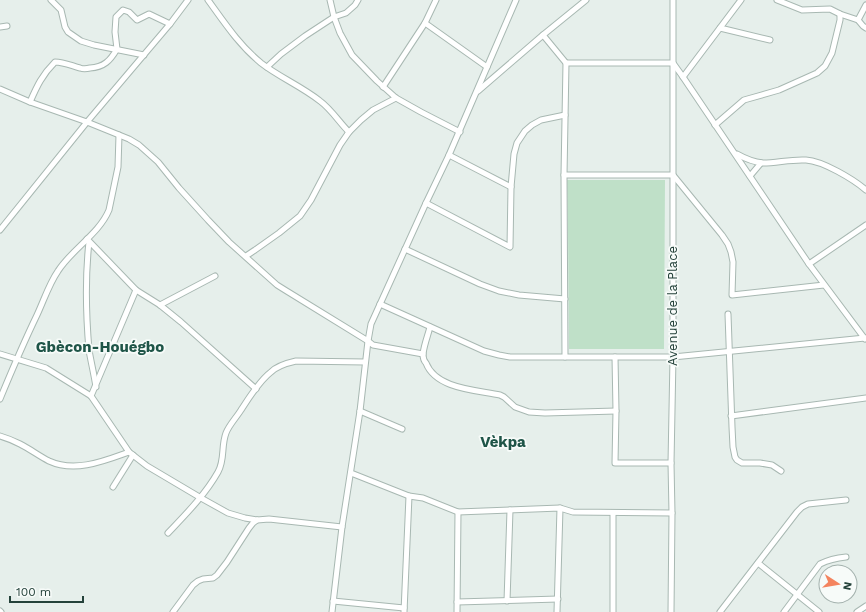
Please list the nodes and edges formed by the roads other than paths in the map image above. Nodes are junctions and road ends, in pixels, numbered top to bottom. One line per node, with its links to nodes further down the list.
1 (51, 0): 24 (street)
2 (188, 0): 17 (street)
3 (208, 0): 28 (street)
4 (330, 0): 14 (street)
5 (358, 0): 14 (street)
6 (436, 0): 16 (street)
7 (516, 0): 29 (street)
8 (586, 0): 22 (street)
9 (673, 0): 27 (street, Avenue de la Place)
10 (741, 0): 20 (street)
11 (777, 0): 13 (street)
12 (866, 5): 15 (street)
13 (840, 14): 15 (street); 38 (street)
14 (334, 17): 28 (street); 31 (street)
15 (858, 20): 21 (street)
16 (425, 23): 29 (street); 31 (street)
17 (170, 24): 24 (street); 25 (street)
18 (7, 26): 19 (street)
19 (0, 27)
20 (720, 28): 23 (street); 30 (street)
21 (866, 28)
22 (543, 35): 26 (street); 33 (street)
23 (770, 40)
24 (117, 49): 25 (street); 35 (street)
25 (144, 55): 37 (street)
26 (566, 63): 27 (street); 36 (street)
27 (673, 63): 30 (street); 46 (street, Avenue de la Place)
28 (266, 67): 39 (street)
29 (487, 67): 33 (street)
30 (683, 76): 38 (street)
31 (384, 87): 34 (street)
32 (0, 89): 35 (street)
33 (477, 91): 40 (street)
34 (396, 98): 39 (street); 40 (street)
35 (30, 102): 37 (street)
36 (565, 115): 45 (street); 48 (street)
37 (87, 122): 41 (street); 52 (street)
38 (715, 125): 42 (street)
39 (348, 132): 55 (street)
40 (460, 132): 43 (street)
41 (119, 136): 53 (street); 55 (street)
42 (734, 152): 44 (street); 47 (street)
43 (449, 155): 48 (street); 50 (street)
44 (762, 163): 47 (street); 49 (street)
45 (564, 175): 46 (street); 60 (street)
46 (673, 176): 58 (street); 72 (street, Avenue de la Place)
47 (750, 176): 56 (street)
48 (511, 186): 50 (street)
49 (866, 190)
50 (426, 202): 54 (street)
51 (866, 225): 56 (street)
52 (0, 230)
53 (88, 241): 59 (street); 73 (street); 75 (street)
54 (405, 249): 60 (street); 61 (street)
55 (246, 256): 66 (street)
56 (809, 264): 58 (street)
57 (215, 276): 62 (street)
58 (824, 285): 65 (street)
59 (136, 290): 62 (street); 75 (street)
60 (565, 299): 70 (street)
61 (380, 304): 64 (street); 66 (street)
62 (160, 305): 76 (street)
63 (728, 314): 67 (street)
64 (430, 327): 69 (street); 70 (street)
65 (865, 339): 67 (street)
66 (368, 341): 69 (street); 74 (street)
67 (729, 352): 72 (street); 82 (street)
68 (0, 354): 73 (street)
69 (423, 354): 81 (street)
70 (565, 357): 71 (street)
71 (615, 357): 72 (street); 81 (street)
72 (673, 357): 86 (street, Avenue de la Place)
73 (16, 360): 77 (street); 78 (street)
74 (365, 362): 76 (street); 80 (street)
75 (96, 386): 77 (street)
76 (256, 388): 91 (street)
77 (91, 396): 85 (street)
78 (0, 398)
79 (866, 398): 82 (street)
80 (360, 411): 83 (street); 88 (street)
81 (616, 411): 86 (street)
82 (731, 416): 87 (street)
83 (402, 429)
84 (0, 436): 85 (street)
85 (131, 454): 89 (street); 91 (street)
86 (671, 463): 97 (street, Avenue de la Place)
87 (781, 471)
88 (350, 473): 90 (street); 99 (street)
89 (113, 487)
90 (409, 496): 95 (street); 109 (street)
91 (201, 498): 98 (street); 100 (street)
92 (846, 500): 102 (street)
93 (560, 508): 94 (street); 96 (street); 104 (street)
94 (510, 510): 95 (street); 106 (street)
95 (458, 512): 107 (street)
96 (613, 513): 97 (street); 114 (street)
97 (672, 513): 115 (street, Avenue de la Place)
98 (257, 520): 99 (street); 110 (street)
99 (342, 527): 105 (street)
100 (168, 533)
101 (846, 557): 103 (street)
102 (758, 563): 103 (street); 116 (street)
103 (797, 594): 117 (street); 118 (street)
104 (558, 599): 106 (street); 113 (street)
105 (333, 601): 109 (street); 111 (street)
106 (507, 601): 107 (street)
107 (457, 602): 112 (street)
108 (866, 606): 119 (street)
109 (404, 610)
110 (173, 612)
111 (332, 612)
112 (456, 612)
113 (558, 612)
114 (613, 612)
115 (671, 612)
116 (720, 612)
117 (784, 612)
118 (819, 612)
119 (857, 612)

